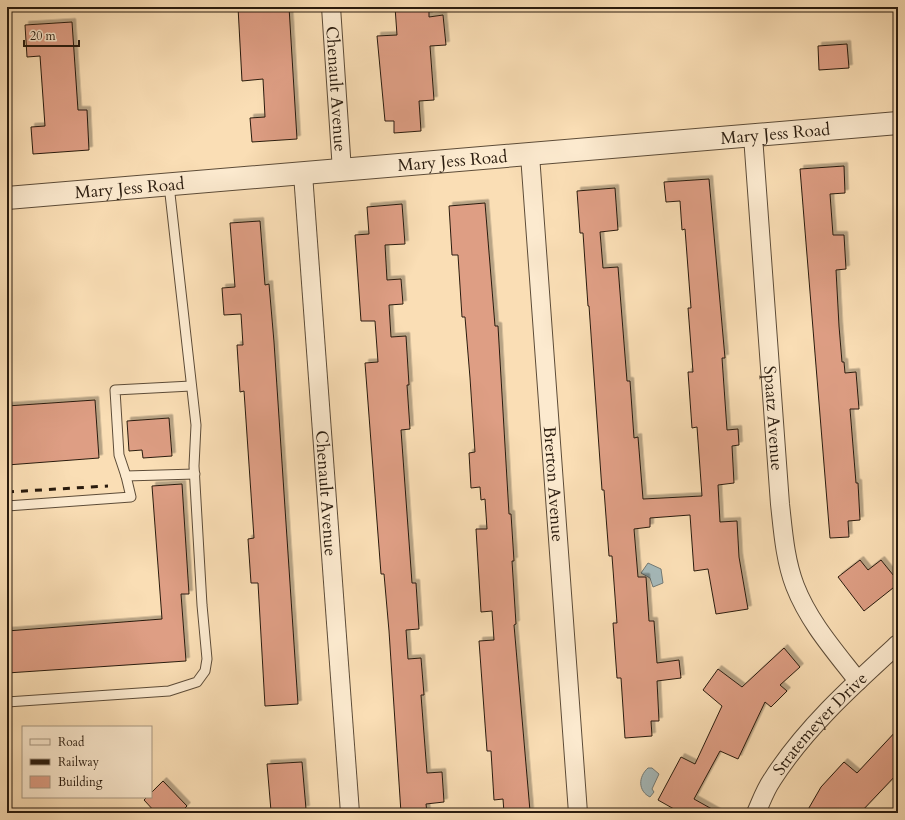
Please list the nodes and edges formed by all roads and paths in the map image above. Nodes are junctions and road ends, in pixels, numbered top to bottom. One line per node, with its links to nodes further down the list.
1 (331, 7): 5 (street, Chenault Avenue)
2 (898, 123): 3 (street, Mary Jess Road)
3 (753, 136): 4 (street, Mary Jess Road); 14 (street, Spaatz Avenue)
4 (530, 155): 5 (street, Mary Jess Road); 17 (street, Brerton Avenue)
5 (342, 171): 6 (street, Mary Jess Road)
6 (303, 174): 7 (street, Mary Jess Road); 16 (street, Chenault Avenue)
7 (169, 185): 8 (street, Mary Jess Road); 9 (lane)
8 (7, 198)
9 (191, 386): 10 (lane); 11 (lane)
10 (195, 474): 11 (lane); 15 (lane)
11 (126, 476): 12 (lane)
12 (7, 506)
13 (898, 644): 14 (street, Stratemeyer Drive)
14 (858, 681): 18 (street, Stratemeyer Drive)
15 (7, 702)
16 (350, 813)
17 (578, 813)
18 (756, 813)

